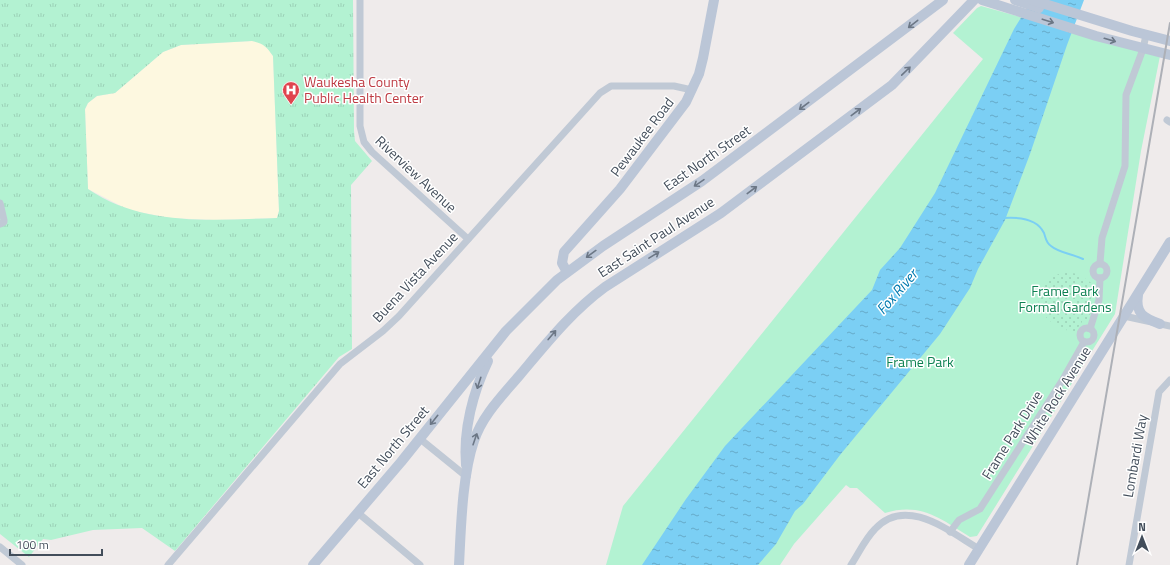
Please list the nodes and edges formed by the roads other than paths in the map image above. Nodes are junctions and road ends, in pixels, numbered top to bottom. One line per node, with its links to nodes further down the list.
1 (360, 0): 16 (street, Riverview Avenue)
2 (714, 0): 13 (main road, Pewaukee Road)
3 (944, 0): 18 (main road, East North Street, one-way to 18)
4 (974, 0): 26 (main road, East Saint Paul Avenue, one-way to 4)
5 (982, 0): 7 (main road)
6 (1032, 0): 8 (main road)
7 (1018, 5): 8 (main road)
8 (1079, 22): 9 (main road); 11 (main road, one-way to 11)
9 (1146, 35): 10 (main road); 11 (street, Frame Park Drive)
10 (1170, 41)
11 (1143, 49): 12 (main road); 28 (street, Frame Park Drive)
12 (1170, 55)
13 (692, 90): 16 (street, Buena Vista Avenue); 18 (main road, Pewaukee Road)
14 (0, 203): 15 (street)
15 (0, 224)
16 (468, 239): 32 (street, Buena Vista Avenue)
17 (1170, 242): 19 (main road, White Rock Avenue)
18 (567, 272): 23 (main road, East North Street)
19 (1138, 293): 20 (main road, White Rock Avenue); 21 (main road)
20 (1124, 316): 21 (street); 30 (main road, White Rock Avenue)
21 (1160, 324): 22 (street)
22 (1170, 326)
23 (495, 347): 25 (main road, East North Street, one-way to 25); 26 (main road, East North Street, one-way to 26)
24 (1170, 380): 38 (street, Lombardi Way)
25 (419, 438): 26 (street); 27 (main road, East North Street)
26 (467, 477): 35 (main road, East Saint Paul Avenue)
27 (357, 512): 33 (main road, East North Street); 34 (street)
28 (950, 532): 30 (street); 36 (street)
29 (0, 547): 31 (street)
30 (979, 549): 37 (main road, White Rock Avenue)
31 (22, 565)
32 (168, 565)
33 (313, 565)
34 (420, 565)
35 (459, 565)
36 (851, 565)
37 (969, 565)
38 (1129, 565)

